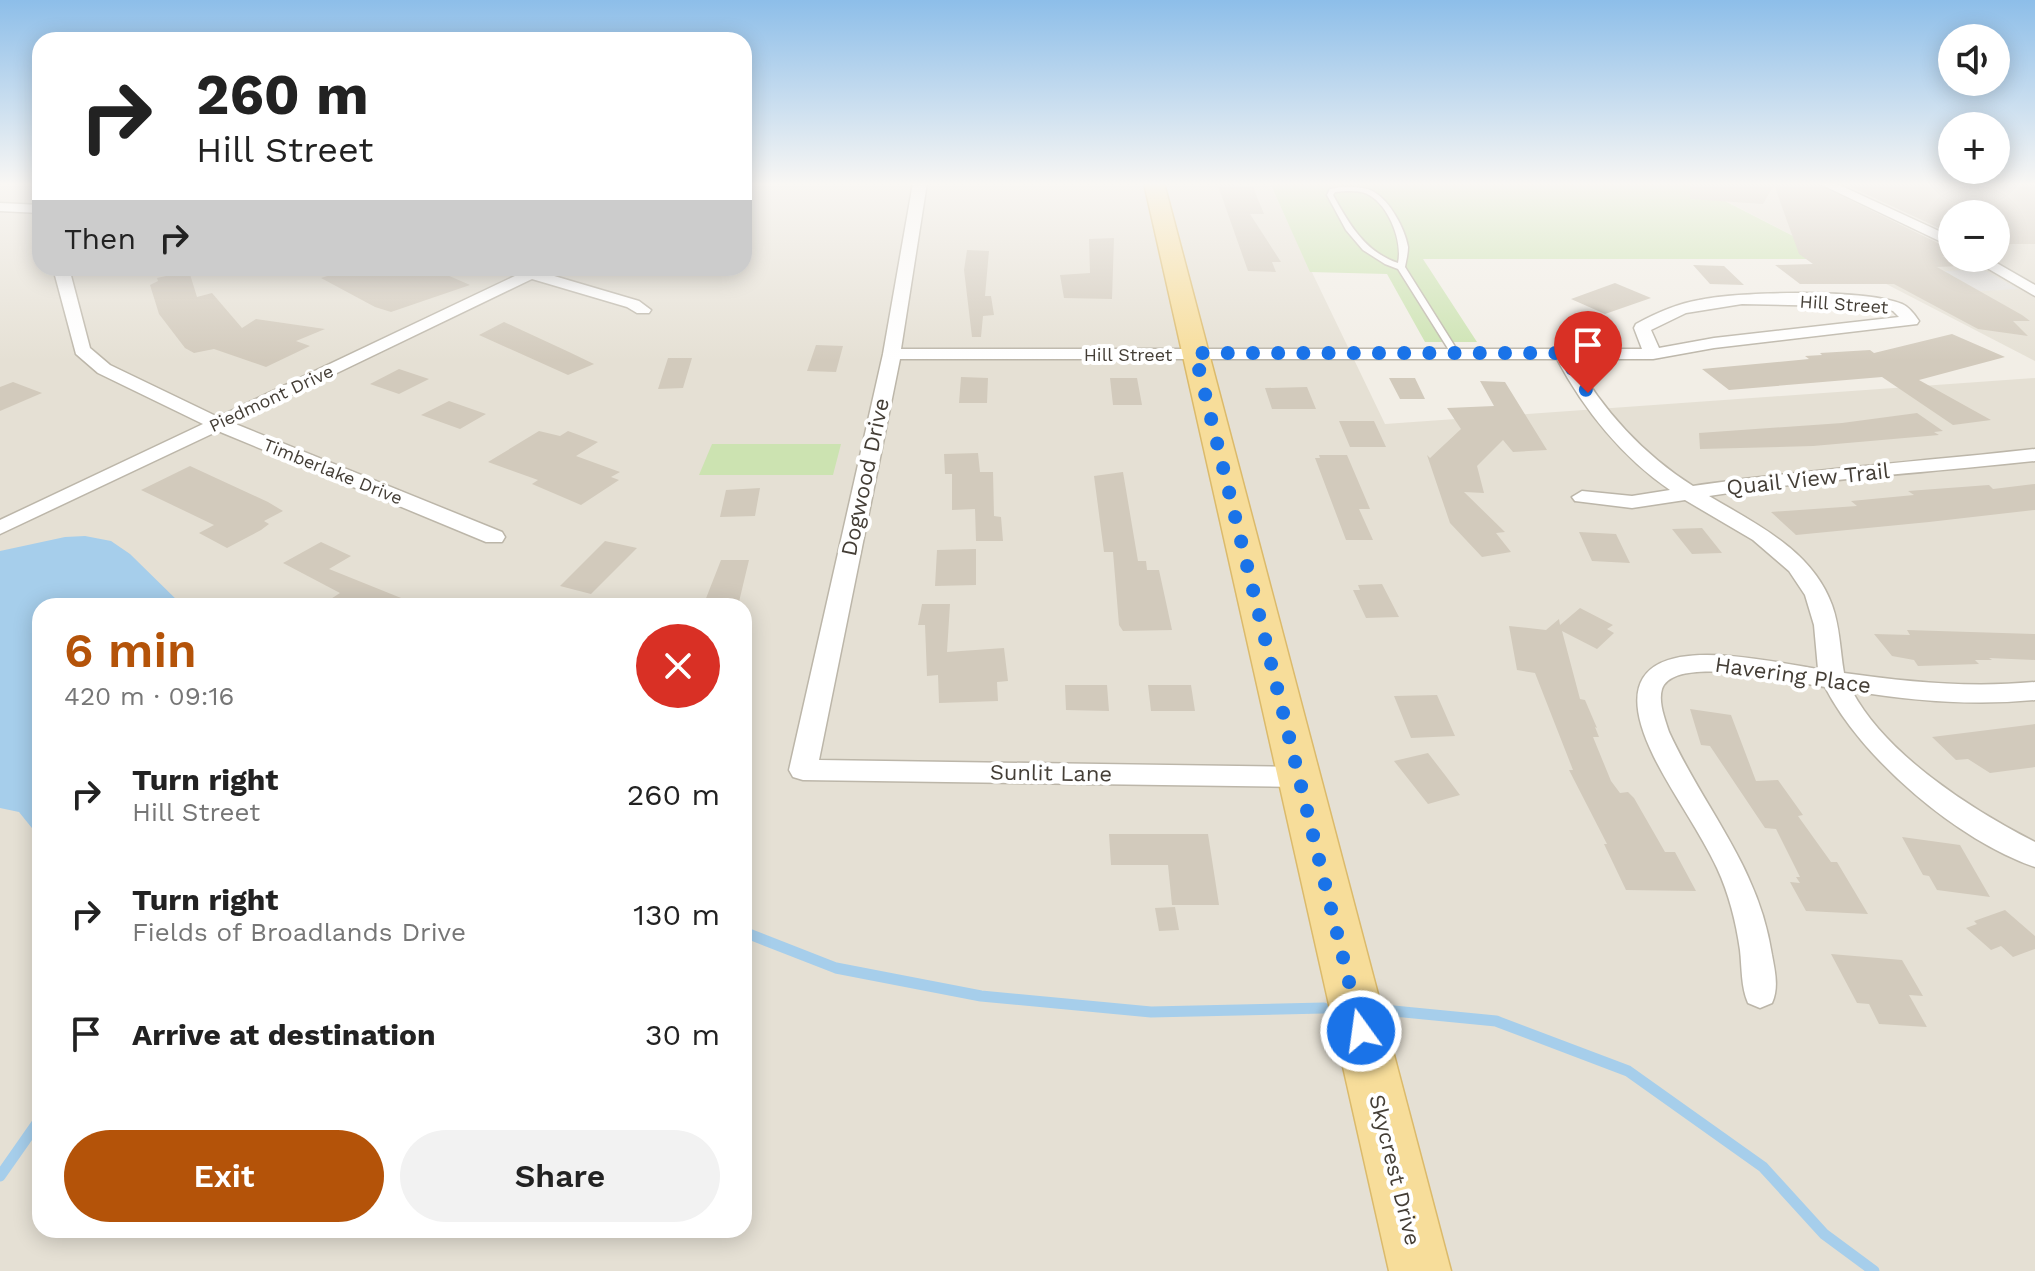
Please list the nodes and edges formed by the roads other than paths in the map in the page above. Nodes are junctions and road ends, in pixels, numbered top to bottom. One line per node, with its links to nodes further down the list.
1 (910, 242): 15 (street, Dogwood Drive)
2 (1168, 242): 12 (main road, Skycrest Drive)
3 (1358, 242): 5 (lane)
4 (1402, 242): 5 (lane)
5 (1401, 267): 13 (lane)
6 (2002, 272): 10 (street)
7 (63, 276): 17 (street, Timberlake Drive)
8 (525, 276): 17 (street, Piedmont Drive)
9 (551, 276): 11 (street)
10 (2035, 291)
11 (643, 310)
12 (1195, 353): 13 (street, Hill Street); 15 (street, Hill Street); 26 (main road, Skycrest Drive)
13 (1455, 353): 14 (street, Hill Street)
14 (1562, 353): 16 (street, Hill Street); 19 (street)
15 (892, 354): 25 (street, Dogwood Drive)
16 (1653, 354): 16 (street, Hill Street)
17 (216, 423): 21 (street, Piedmont Drive); 22 (street, Timberlake Drive)
18 (2035, 455): 19 (street, Quail View Trail)
19 (1689, 494): 20 (street, Quail View Trail); 23 (street)
20 (1582, 497)
21 (0, 528)
22 (494, 537)
23 (1833, 678): 24 (street, Havering Place); 27 (street); 28 (street, Havering Place)
24 (2035, 691)
25 (803, 770): 26 (street, Sunlit Lane)
26 (1299, 777): 29 (main road, Skycrest Drive)
27 (2035, 855)
28 (1760, 993)
29 (1420, 1271)

